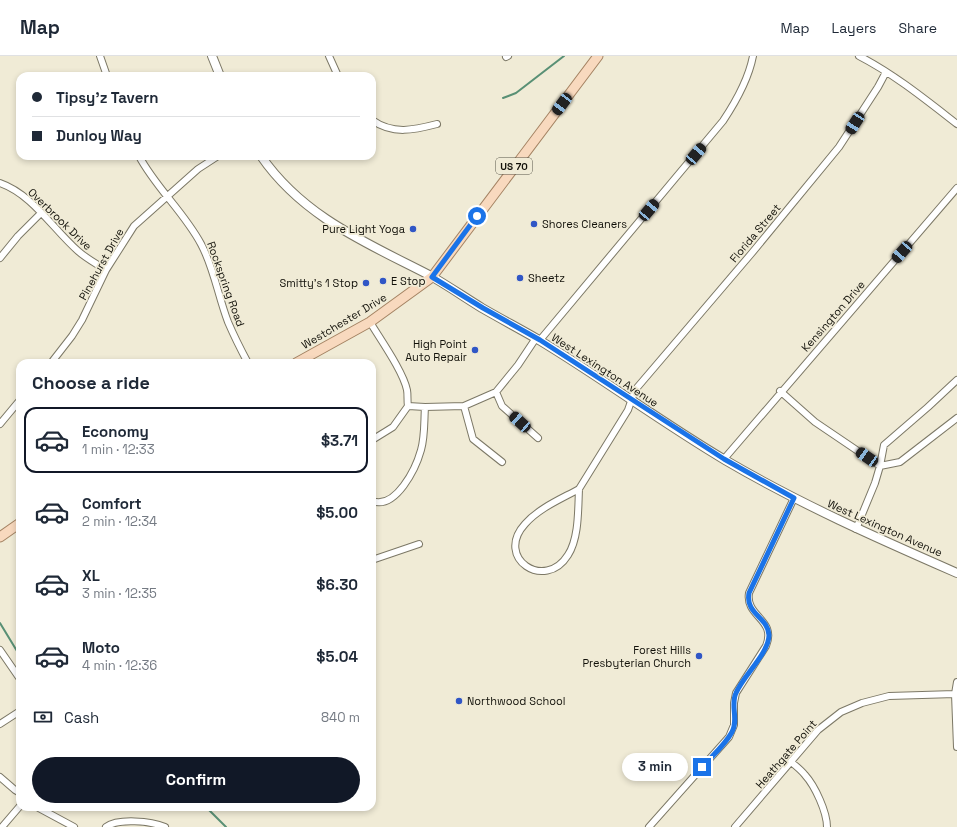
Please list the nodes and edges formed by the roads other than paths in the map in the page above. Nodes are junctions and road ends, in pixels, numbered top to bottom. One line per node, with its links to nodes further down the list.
1 (100, 56): 7 (street)
2 (212, 56): 8 (street)
3 (329, 56): 9 (street)
4 (598, 56): 23 (main road, Westchester Drive / US 70)
5 (753, 56): 25 (street)
6 (859, 56): 10 (street)
7 (106, 72)
8 (218, 72)
9 (336, 72)
10 (886, 72): 13 (street); 32 (street, Florida Street)
11 (376, 123): 12 (street)
12 (437, 124)
13 (957, 124)
14 (142, 160): 19 (street, Rockspring Road)
15 (212, 160): 19 (street, Pinehurst Drive)
16 (264, 160): 23 (street, West Lexington Avenue)
17 (0, 183): 20 (street, Overbrook Drive)
18 (957, 188): 31 (street, Kensington Drive)
19 (168, 196): 22 (street, Pinehurst Drive); 27 (street, Rockspring Road)
20 (41, 213): 21 (street); 22 (street, Overbrook Drive)
21 (0, 258)
22 (106, 270): 26 (street, Pinehurst Drive)
23 (432, 277): 24 (main road, Westchester Drive / US 70); 25 (street, West Lexington Avenue)
24 (370, 322): 28 (main road, Westchester Drive / US 70); 34 (street)
25 (538, 339): 30 (street); 32 (street, West Lexington Avenue)
26 (54, 359)
27 (246, 359)
28 (309, 359)
29 (957, 380): 43 (street)
30 (496, 392): 35 (street); 40 (street)
31 (780, 392): 41 (street, Kensington Drive); 43 (street)
32 (631, 400): 41 (street, West Lexington Avenue); 44 (street, Florida Street)
33 (16, 405): 38 (street)
34 (408, 406): 36 (street); 39 (street)
35 (464, 406): 36 (street); 42 (street)
36 (425, 407): 46 (street)
37 (957, 418): 43 (street)
38 (0, 424)
39 (376, 438)
40 (538, 438)
41 (724, 459): 45 (street, West Lexington Avenue)
42 (502, 462)
43 (880, 466): 48 (street)
44 (579, 489): 44 (street)
45 (794, 498): 48 (street, West Lexington Avenue); 69 (street)
46 (376, 502)
47 (16, 526): 49 (main road)
48 (856, 529): 52 (street, West Lexington Avenue)
49 (0, 537)
50 (419, 544): 51 (street)
51 (376, 559)
52 (957, 573)
53 (0, 650): 54 (street)
54 (16, 673)
55 (957, 682): 56 (street)
56 (955, 694): 59 (street); 60 (street, Heathgate Point)
57 (16, 714): 58 (street)
58 (0, 724)
59 (957, 747)
60 (791, 762): 70 (street, Heathgate Point); 71 (street)
61 (0, 777): 62 (street)
62 (16, 791)
63 (16, 811): 65 (street)
64 (44, 811): 66 (street)
65 (2, 827)
66 (74, 827)
67 (106, 827): 68 (street)
68 (165, 827)
69 (649, 827)
70 (735, 827)
71 (827, 827)

